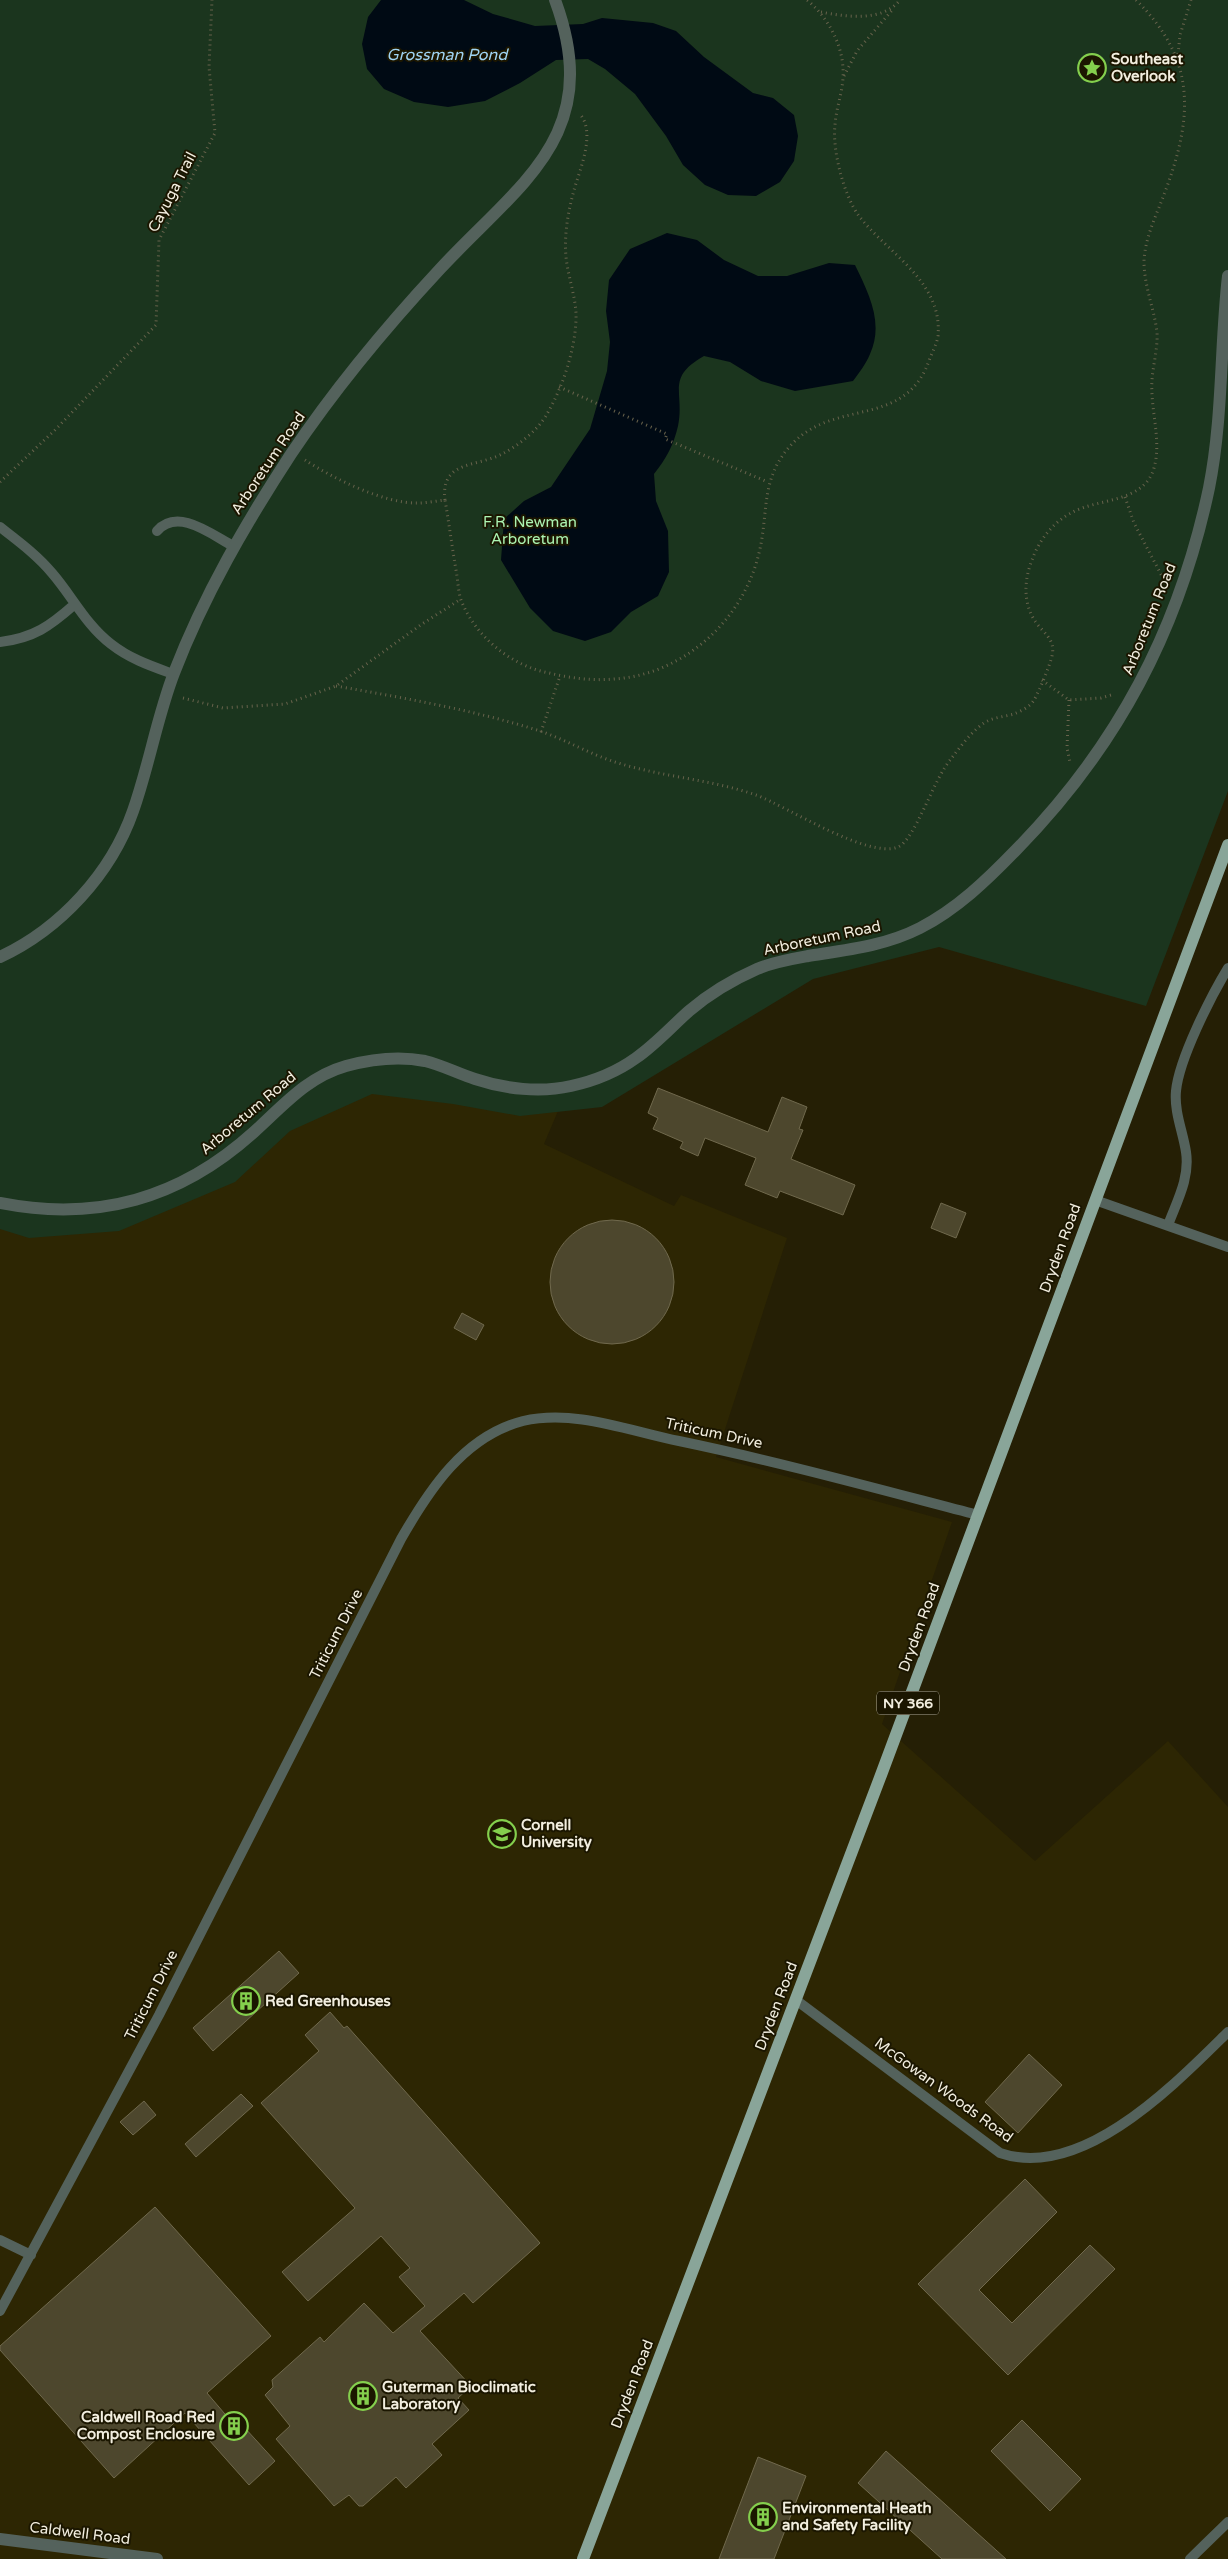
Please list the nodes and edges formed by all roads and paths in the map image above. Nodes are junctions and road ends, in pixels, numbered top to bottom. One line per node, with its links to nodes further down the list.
1 (212, 0): 15 (path, Cayuga Trail)
2 (807, 0): 8 (path)
3 (900, 0): 7 (path)
4 (1136, 0): 9 (path)
5 (1191, 0): 9 (path)
6 (556, 5): 11 (street, Arboretum Road)
7 (894, 8): 8 (path); 10 (path)
8 (821, 12): 10 (path)
9 (1178, 55): 17 (path)
10 (843, 76): 16 (path)
11 (568, 101): 13 (path); 14 (street, Arboretum Road)
12 (1228, 276): 22 (street, Arboretum Road)
13 (559, 387): 16 (path); 18 (path)
14 (292, 452): 18 (path); 21 (street, Arboretum Road)
15 (0, 482)
16 (768, 482): 27 (path)
17 (1125, 497): 22 (path); 28 (path)
18 (445, 500): 23 (path)
19 (0, 527): 24 (lane)
20 (157, 531): 21 (lane)
21 (233, 546): 26 (street, Arboretum Road)
22 (1179, 591): 32 (street, Arboretum Road)
23 (461, 599): 27 (path); 29 (path)
24 (75, 604): 25 (lane); 26 (lane)
25 (0, 642)
26 (173, 674): 30 (street, Arboretum Road)
27 (560, 676): 33 (path)
28 (1042, 680): 31 (path); 33 (path)
29 (336, 686): 30 (path); 33 (path)
30 (167, 693): 36 (street, Arboretum Road)
31 (1069, 700): 32 (path); 34 (path)
32 (1127, 706): 34 (street, Arboretum Road)
33 (541, 732)
34 (1082, 774): 39 (street, Arboretum Road)
35 (1228, 845): 38 (main road, Dryden Road / NY 366)
36 (0, 957)
37 (1228, 968): 40 (lane)
38 (1095, 1200): 40 (lane); 42 (main road, Dryden Road / NY 366)
39 (0, 1203)
40 (1168, 1225): 41 (lane)
41 (1228, 1247)
42 (978, 1515): 43 (main road, Dryden Road / NY 366); 46 (lane, Triticum Drive)
43 (796, 2000): 44 (lane, McGowan Woods Road); 52 (main road, Dryden Road / NY 366)
44 (1228, 2032)
45 (0, 2240): 46 (lane)
46 (31, 2255): 47 (lane, Triticum Drive)
47 (0, 2311)
48 (1228, 2522): 53 (lane)
49 (0, 2539): 50 (street, Caldwell Road)
50 (123, 2557): 51 (street, Caldwell Road)
51 (157, 2559)
52 (583, 2559)
53 (1190, 2559)

